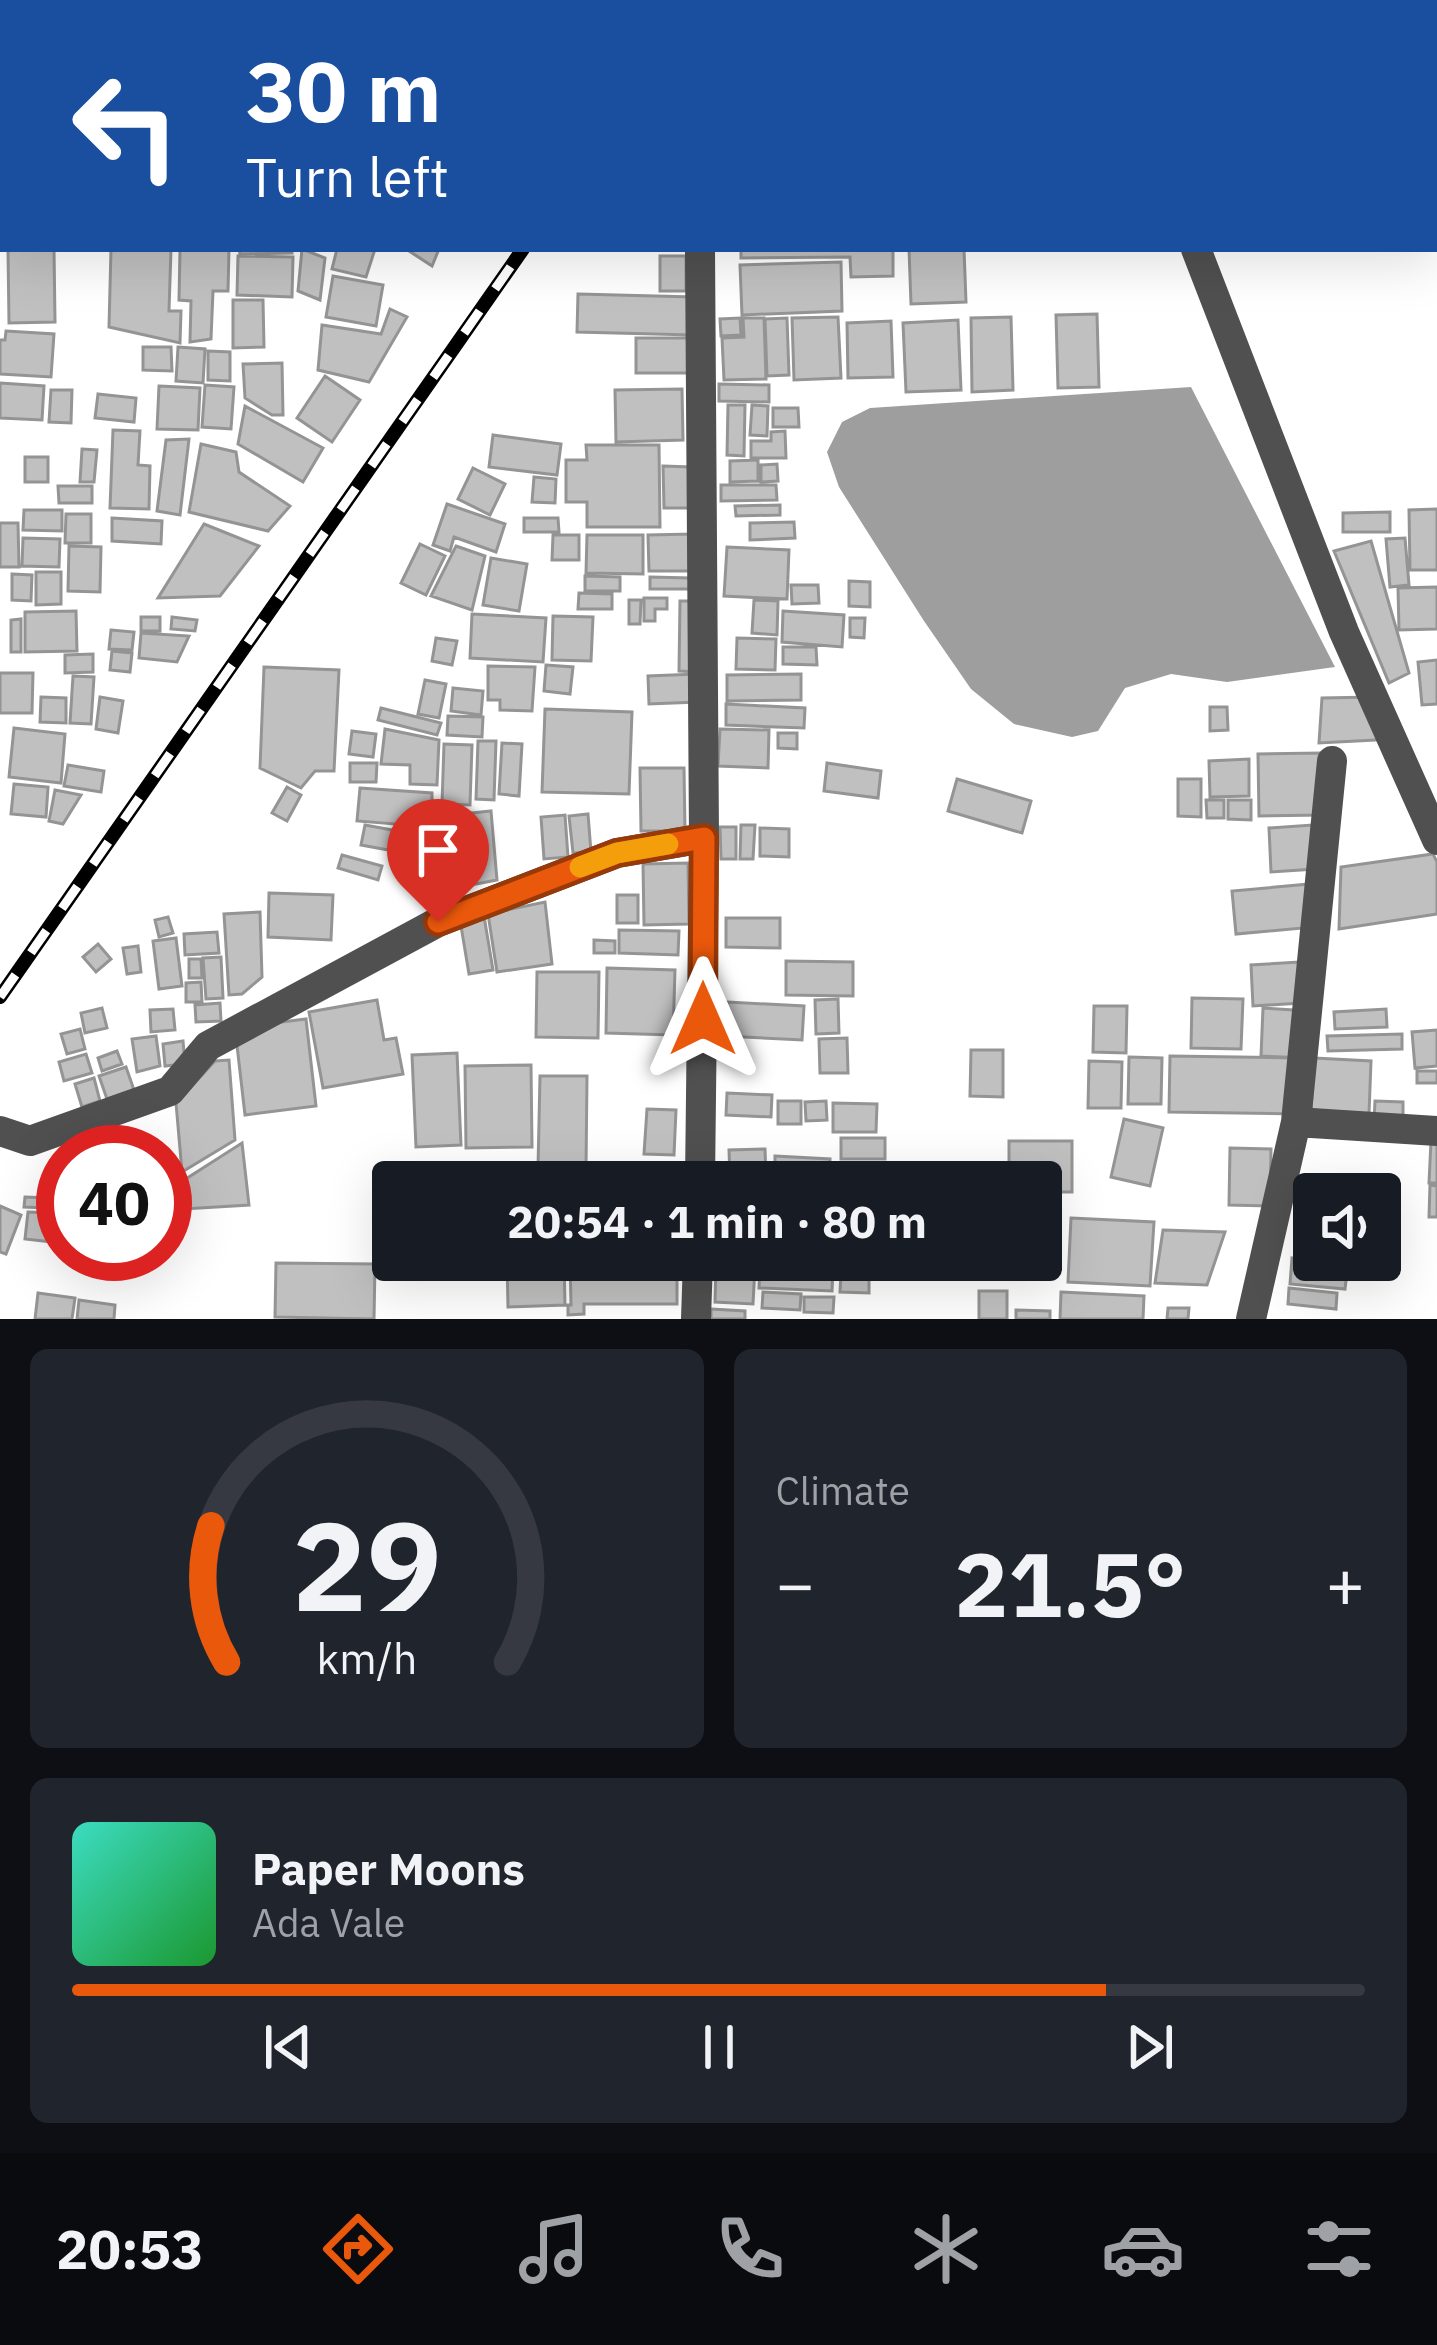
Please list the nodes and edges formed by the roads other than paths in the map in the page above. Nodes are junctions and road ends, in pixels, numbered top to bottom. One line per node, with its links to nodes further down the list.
1 (700, 252): 4 (street)
2 (1197, 252): 5 (street)
3 (1332, 761): 6 (street)
4 (704, 838): 7 (street); 9 (street)
5 (1437, 840)
6 (1296, 1122): 8 (street); 12 (street)
7 (0, 1131)
8 (1437, 1131)
9 (700, 1161)
10 (697, 1281): 11 (street)
11 (696, 1319)
12 (1251, 1319)

